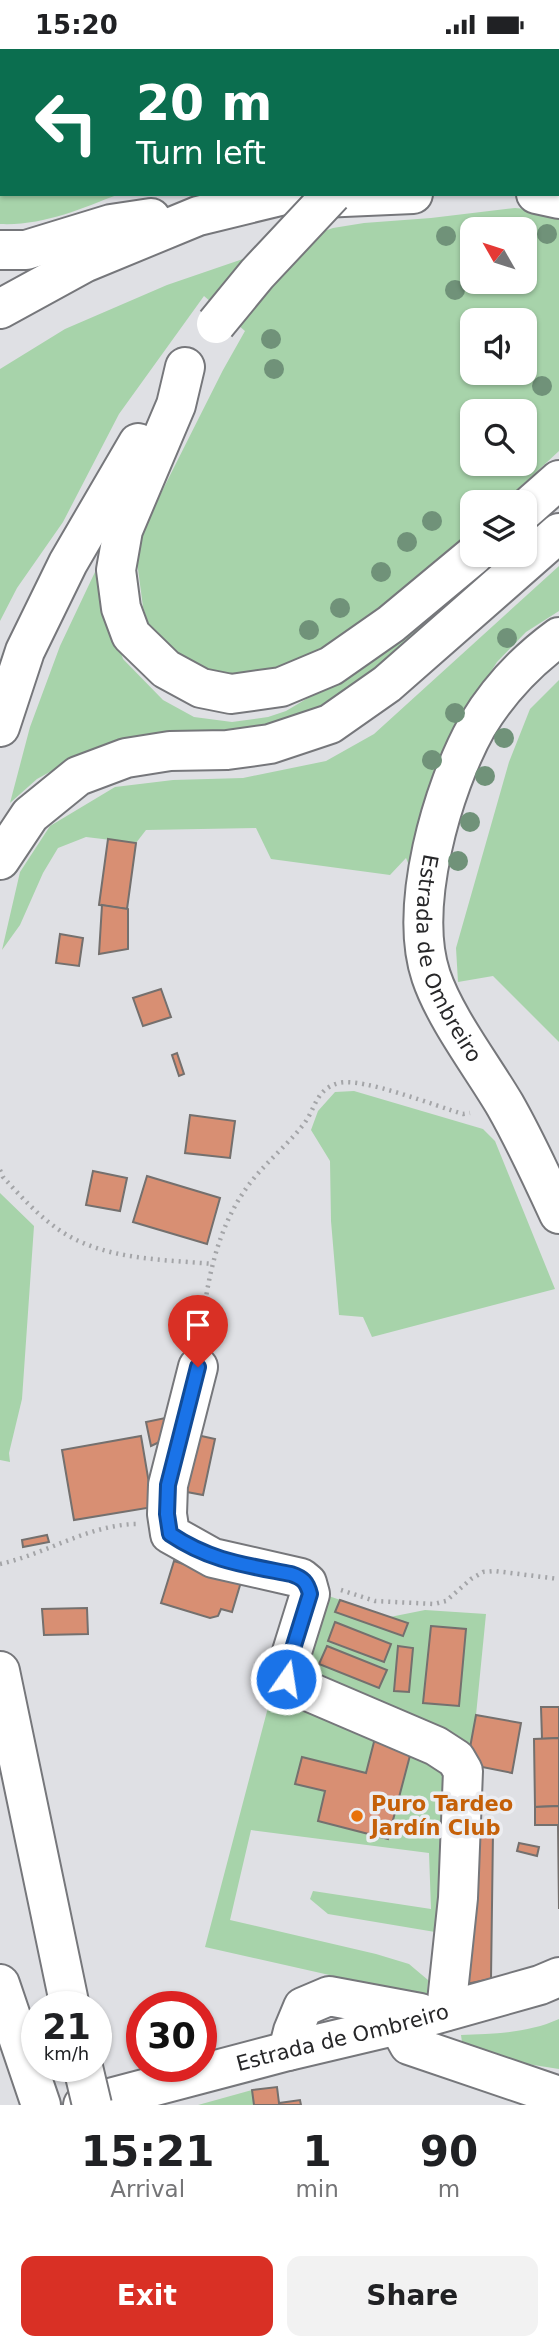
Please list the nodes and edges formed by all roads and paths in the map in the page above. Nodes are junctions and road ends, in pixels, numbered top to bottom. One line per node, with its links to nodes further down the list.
1 (330, 196): 7 (main road, bridge)
2 (386, 196): 3 (main road)
3 (276, 197): 4 (main road)
4 (198, 216): 5 (main road); 6 (main road)
5 (0, 250)
6 (0, 309)
7 (185, 367): 11 (main road); 13 (main road)
8 (559, 480): 9 (main road)
9 (537, 499)
10 (559, 533): 16 (main road)
11 (460, 567)
12 (559, 637): 17 (main road, Estrada de Ombreiro)
13 (25, 652): 14 (main road); 15 (main road)
14 (0, 688)
15 (0, 727)
16 (0, 860)
17 (506, 1107): 19 (main road, Estrada de Ombreiro); 20 (path)
18 (0, 1170): 20 (path)
19 (559, 1214)
20 (213, 1264): 21 (path)
21 (198, 1367): 22 (main road)
22 (170, 1534): 23 (path); 25 (main road)
23 (0, 1565)
24 (559, 1579): 25 (path)
25 (307, 1583): 30 (main road)
26 (2, 1694): 29 (main road)
27 (559, 1977): 30 (main road, Estrada de Ombreiro)
28 (0, 1984): 33 (main road)
29 (66, 1991)
30 (425, 2017): 32 (main road); 34 (main road, Estrada de Ombreiro)
31 (87, 2082): 35 (main road, bridge)
32 (559, 2096)
33 (41, 2105)
34 (83, 2105)
35 (92, 2105)

